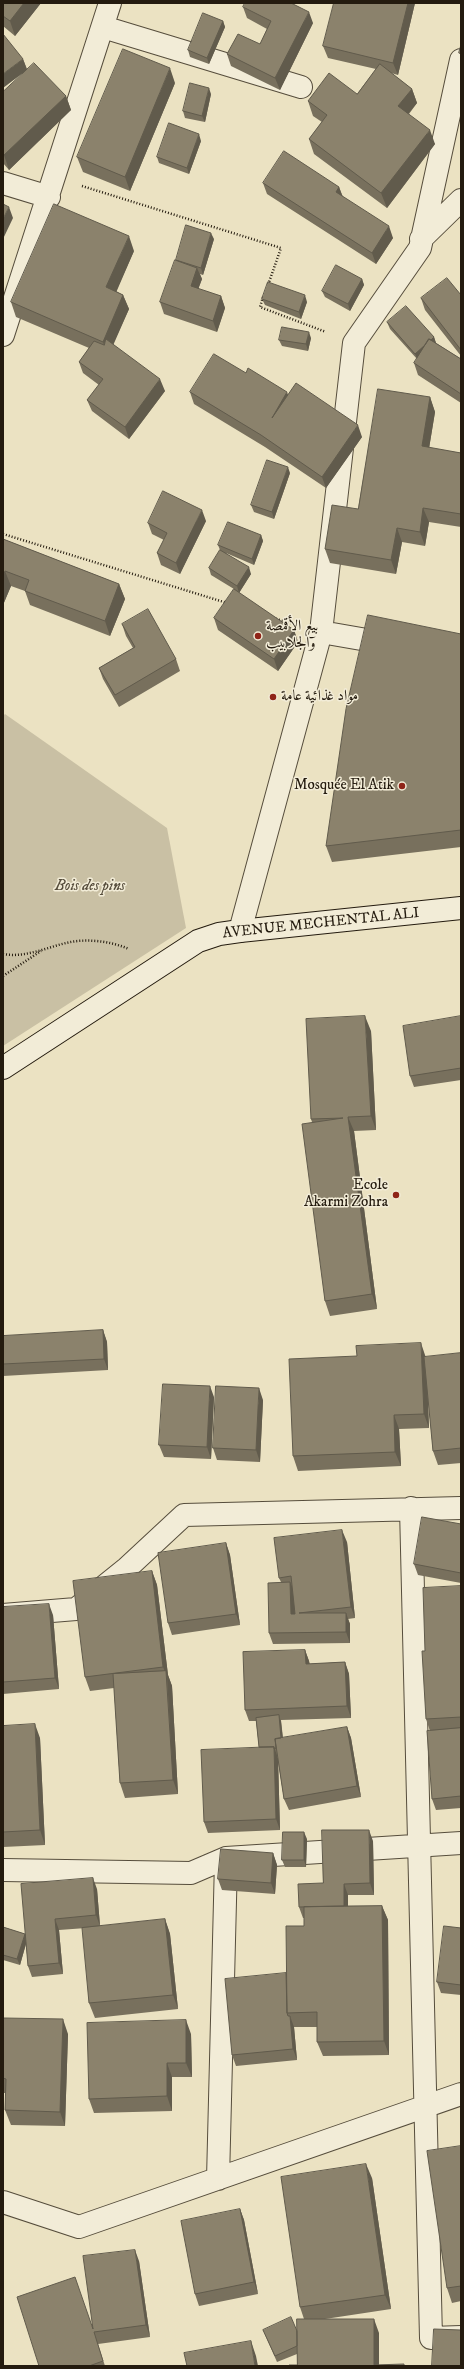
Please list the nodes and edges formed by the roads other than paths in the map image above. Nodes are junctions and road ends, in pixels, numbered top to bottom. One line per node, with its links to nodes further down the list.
1 (110, 3): 2 (street)
2 (103, 27): 4 (street); 6 (street)
3 (461, 60): 8 (street)
4 (301, 87)
5 (3, 183): 6 (street)
6 (52, 187): 9 (street)
7 (461, 200): 8 (street)
8 (422, 239): 10 (street)
9 (3, 335)
10 (321, 632): 11 (street); 13 (street)
11 (406, 647)
12 (461, 908): 13 (street, AVENUE MECHENTAL ALI)
13 (240, 931): 14 (street, AVENUE MECHENTAL ALI)
14 (3, 1068)
15 (411, 1508): 16 (street); 17 (street); 19 (street)
16 (461, 1508)
17 (3, 1615)
18 (461, 1843): 19 (street)
19 (419, 1846): 20 (street); 23 (street)
20 (226, 1858): 21 (street); 24 (street)
21 (3, 1870)
22 (461, 2094): 23 (street)
23 (425, 2106): 24 (street); 26 (street)
24 (218, 2179): 25 (street)
25 (3, 2202)
26 (461, 2337)

